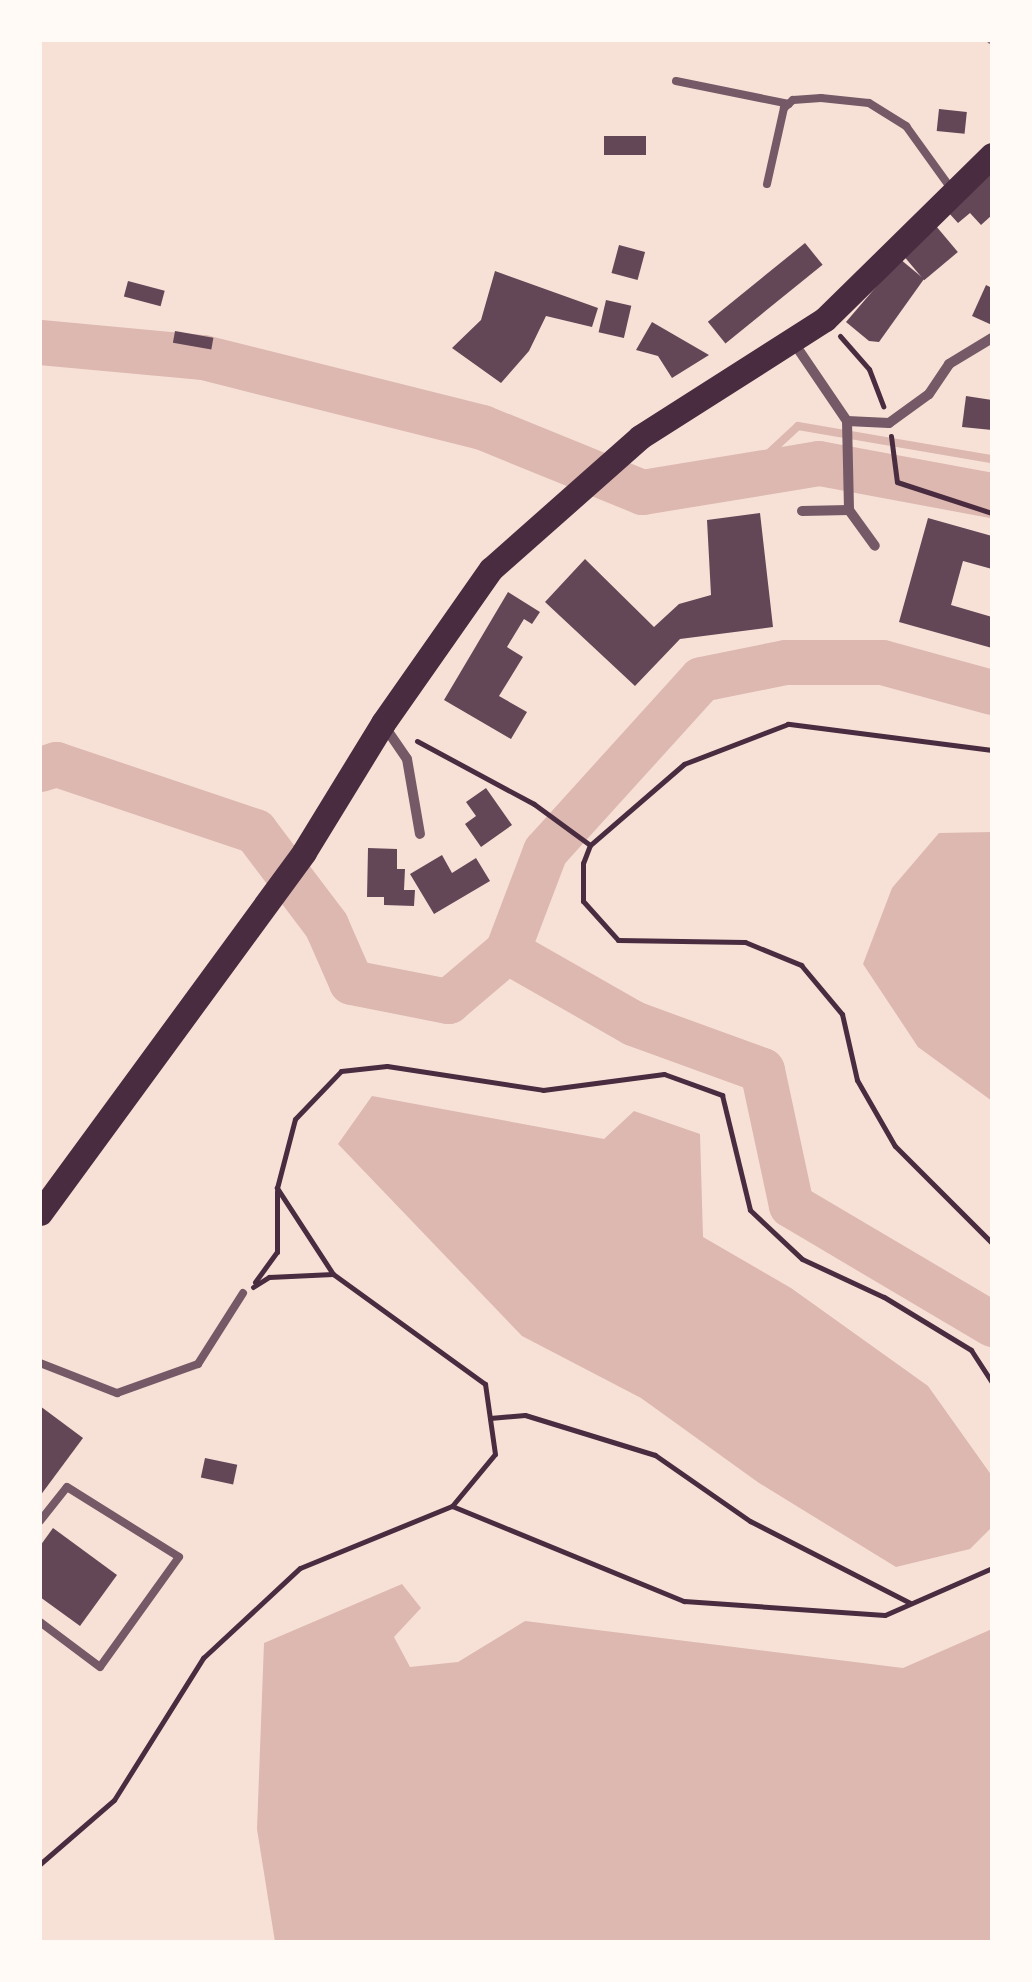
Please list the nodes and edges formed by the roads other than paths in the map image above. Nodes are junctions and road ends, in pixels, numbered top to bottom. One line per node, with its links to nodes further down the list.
1 (676, 80): 2 (lane)
2 (789, 104): 4 (lane); 5 (lane)
3 (992, 155): 5 (main road)
4 (767, 184)
5 (952, 191): 7 (main road)
6 (992, 338): 8 (street)
7 (794, 343): 8 (street); 12 (main road)
8 (847, 424): 10 (street)
9 (802, 510): 10 (street)
10 (849, 510): 11 (street)
11 (875, 546)
12 (383, 723): 13 (street); 14 (main road)
13 (420, 834)
14 (40, 1213)
15 (244, 1293): 16 (lane)
16 (40, 1363)
17 (40, 1521): 18 (lane)
18 (40, 1622)

